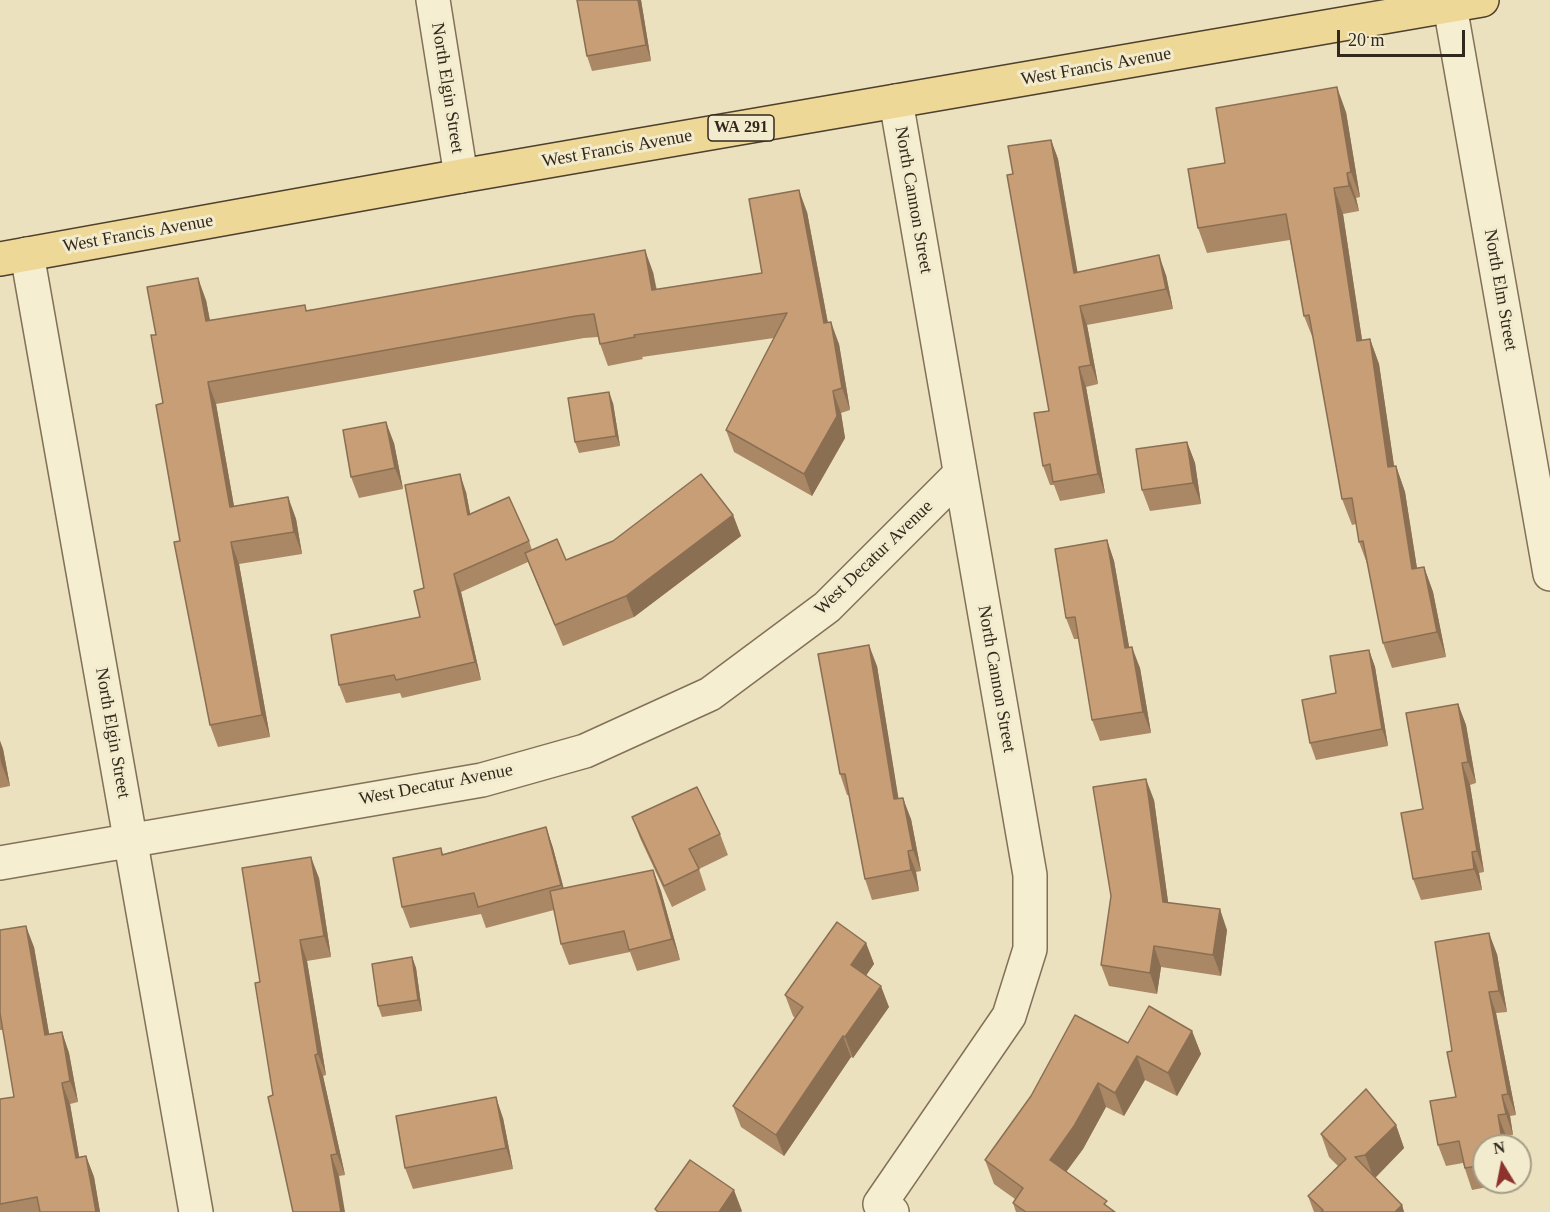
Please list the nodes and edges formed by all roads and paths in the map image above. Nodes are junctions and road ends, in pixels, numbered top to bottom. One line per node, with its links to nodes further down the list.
1 (433, 0): 5 (street, North Elgin Street)
2 (1482, 0): 3 (main road, West Francis Avenue / WA 291)
3 (1450, 6): 4 (main road, West Francis Avenue / WA 291); 8 (street, North Elm Street)
4 (896, 101): 5 (main road, West Francis Avenue / WA 291); 7 (street, North Cannon Street)
5 (461, 176): 6 (main road, West Francis Avenue / WA 291)
6 (13, 256): 9 (street, North Elgin Street)
7 (959, 475): 9 (street, West Decatur Avenue); 11 (street, North Cannon Street)
8 (1550, 574)
9 (131, 839): 10 (street, West Decatur Avenue); 12 (street, North Elgin Street)
10 (0, 863)
11 (882, 1209)
12 (196, 1212)

